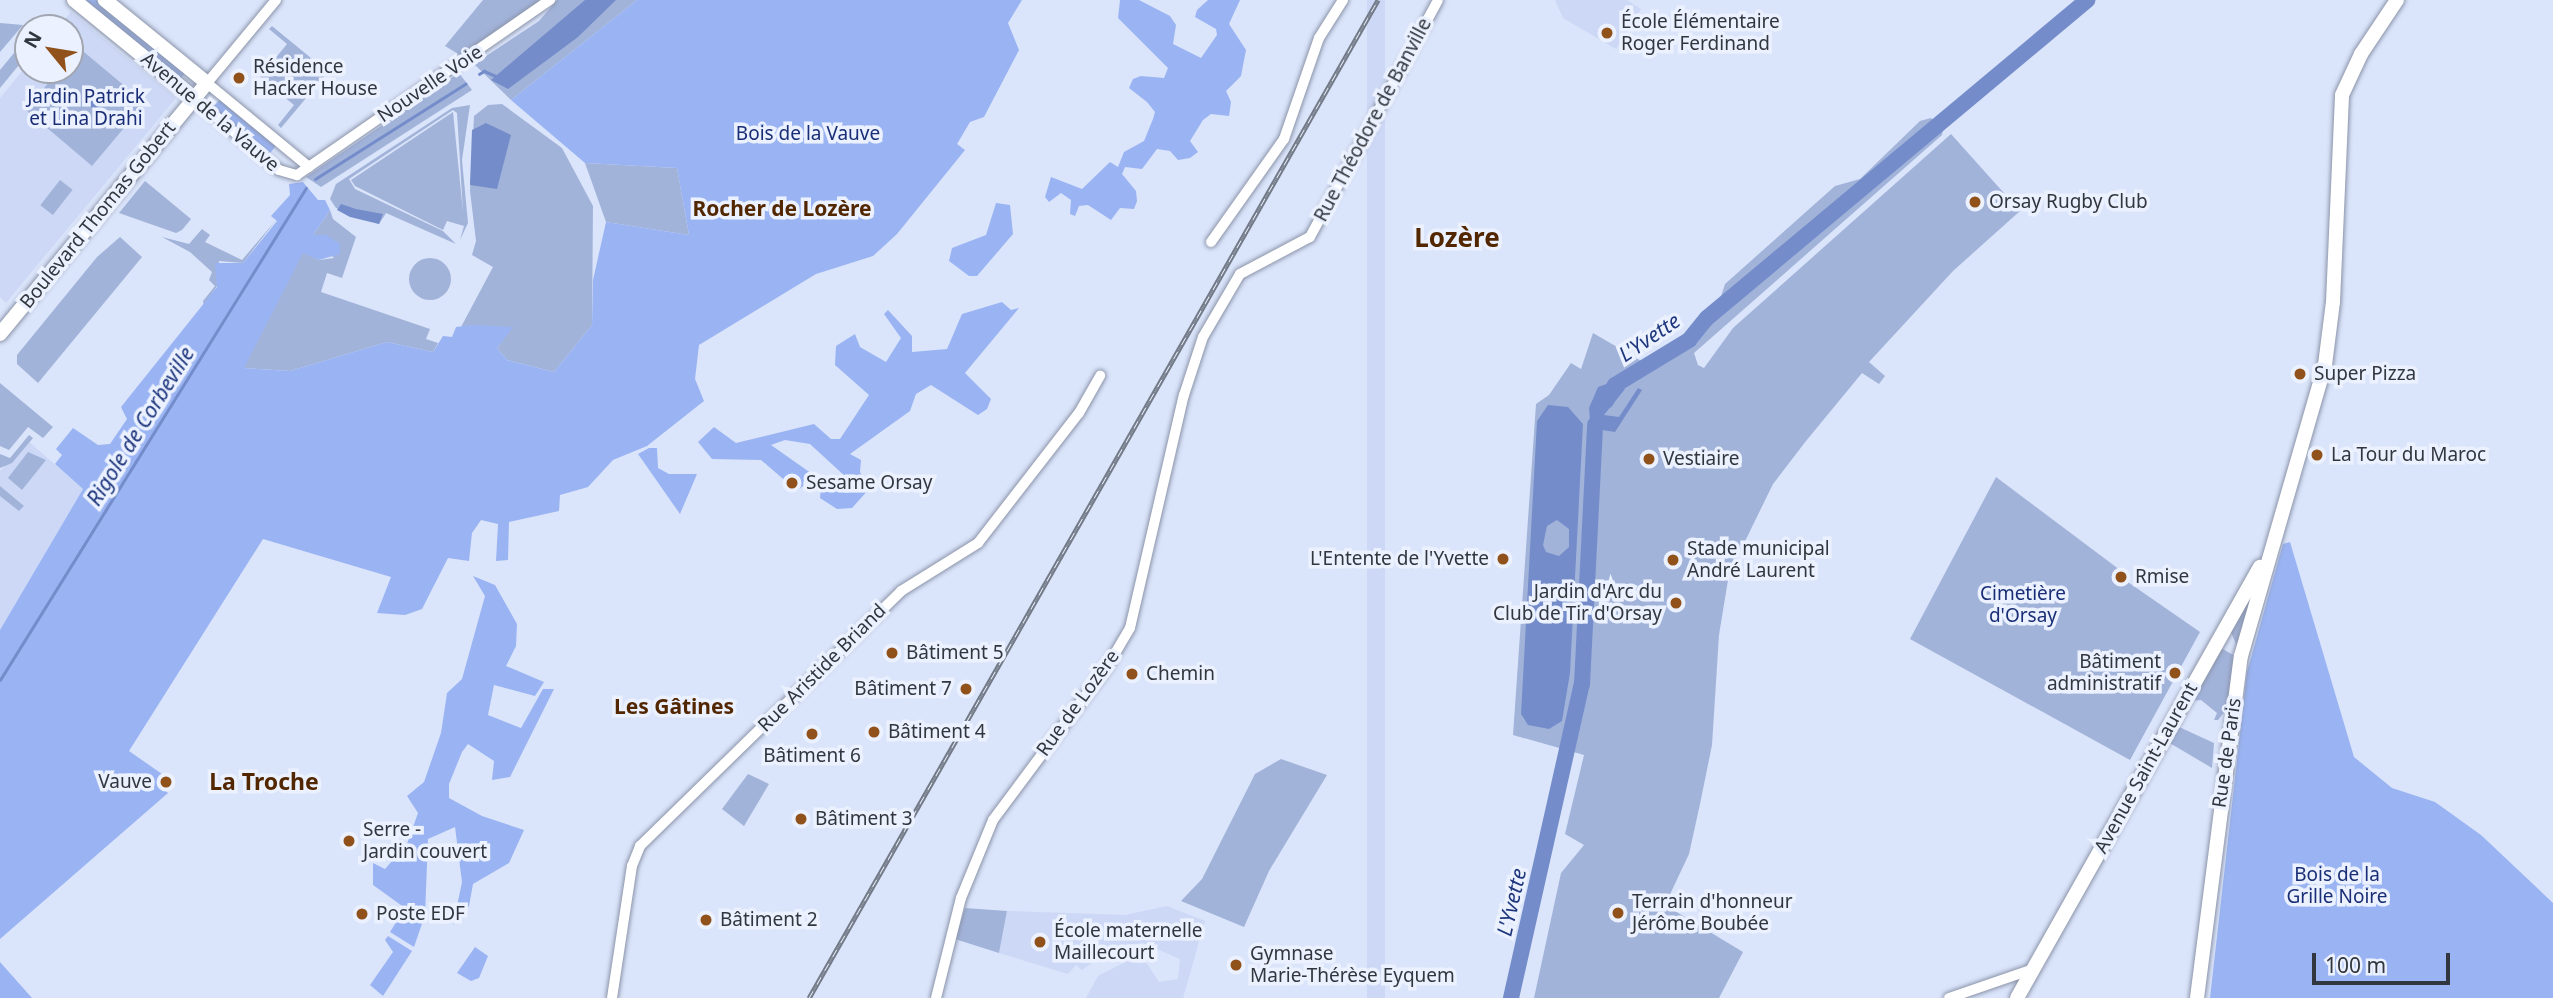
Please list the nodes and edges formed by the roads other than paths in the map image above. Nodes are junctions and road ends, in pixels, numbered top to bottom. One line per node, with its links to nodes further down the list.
1 (74, 0): 9 (main road, Avenue de la Vauve)
2 (105, 0): 8 (main road, Avenue de la Vauve)
3 (276, 0): 8 (street, Boulevard Thomas Gobert)
4 (550, 0): 10 (street, Nouvelle Voie)
5 (1342, 0): 11 (street)
6 (1438, 0): 14 (street, Rue Théodore de Banville)
7 (2397, 0): 15 (main road, Rue de Paris)
8 (207, 83): 9 (main road, Boulevard Thomas Gobert); 10 (street, Avenue de la Vauve)
9 (194, 98): 10 (street, Avenue de la Vauve); 12 (main road, Boulevard Thomas Gobert)
10 (309, 167)
11 (1211, 242)
12 (0, 334)
13 (1100, 376): 17 (street, Rue Aristide Briand)
14 (1184, 395): 18 (street, Rue de Lozère)
15 (2274, 537): 16 (main road, Avenue Saint-Laurent); 21 (main road, Rue de Paris)
16 (2033, 969): 19 (street); 20 (main road, Avenue Saint-Laurent)
17 (612, 998)
18 (936, 998)
19 (1949, 998)
20 (2017, 998)
21 (2197, 998)

